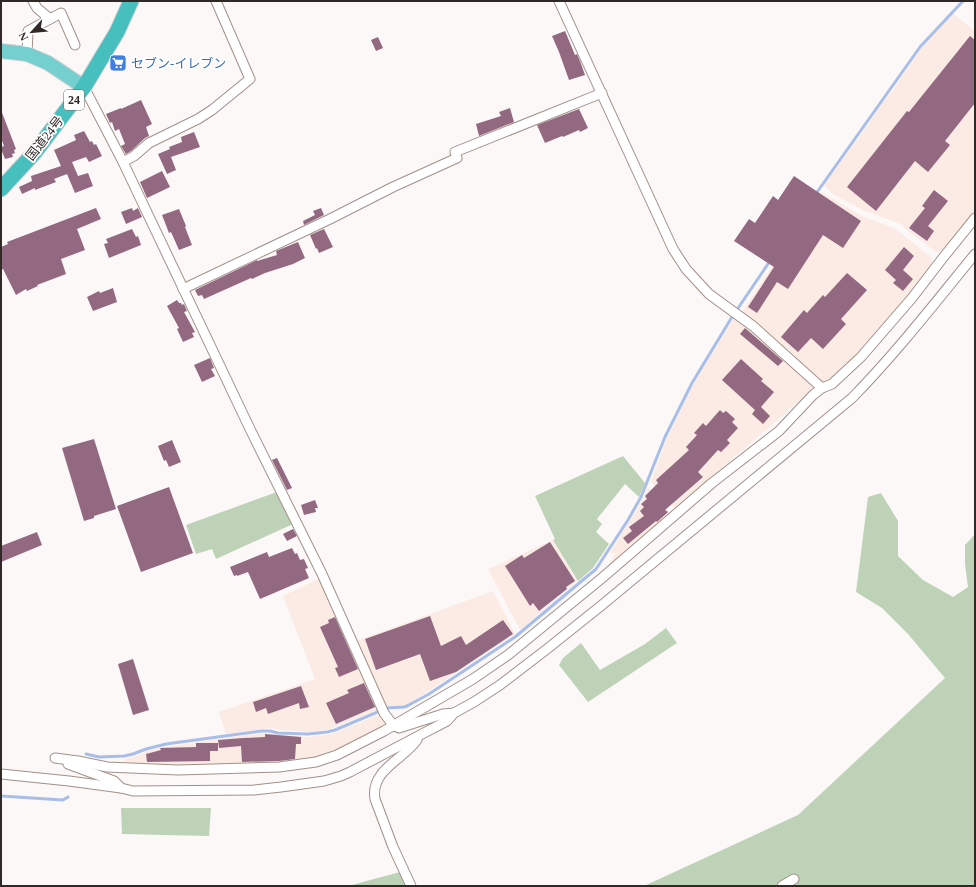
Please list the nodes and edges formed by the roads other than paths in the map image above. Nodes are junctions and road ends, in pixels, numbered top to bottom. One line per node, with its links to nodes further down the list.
1 (33, 1): 5 (street)
2 (131, 1): 9 (highway, 国道24号 / 24)
3 (216, 1): 11 (street)
4 (559, 1): 10 (street)
5 (50, 19): 6 (street); 8 (street)
6 (75, 45)
7 (1, 51): 8 (main road)
8 (27, 54): 9 (main road)
9 (84, 87): 11 (street); 12 (highway, 国道24号 / 24)
10 (602, 93): 15 (street); 16 (street)
11 (123, 162): 15 (street)
12 (1, 189)
13 (975, 218): 16 (street)
14 (975, 254): 17 (street)
15 (183, 289): 18 (street)
16 (822, 388): 18 (street)
17 (454, 714): 18 (street); 19 (street)
18 (393, 725): 21 (street)
19 (422, 734): 21 (street); 23 (street)
20 (1, 774): 21 (street)
21 (121, 788)
22 (794, 879): 24 (street)
23 (411, 886)
24 (782, 886)

